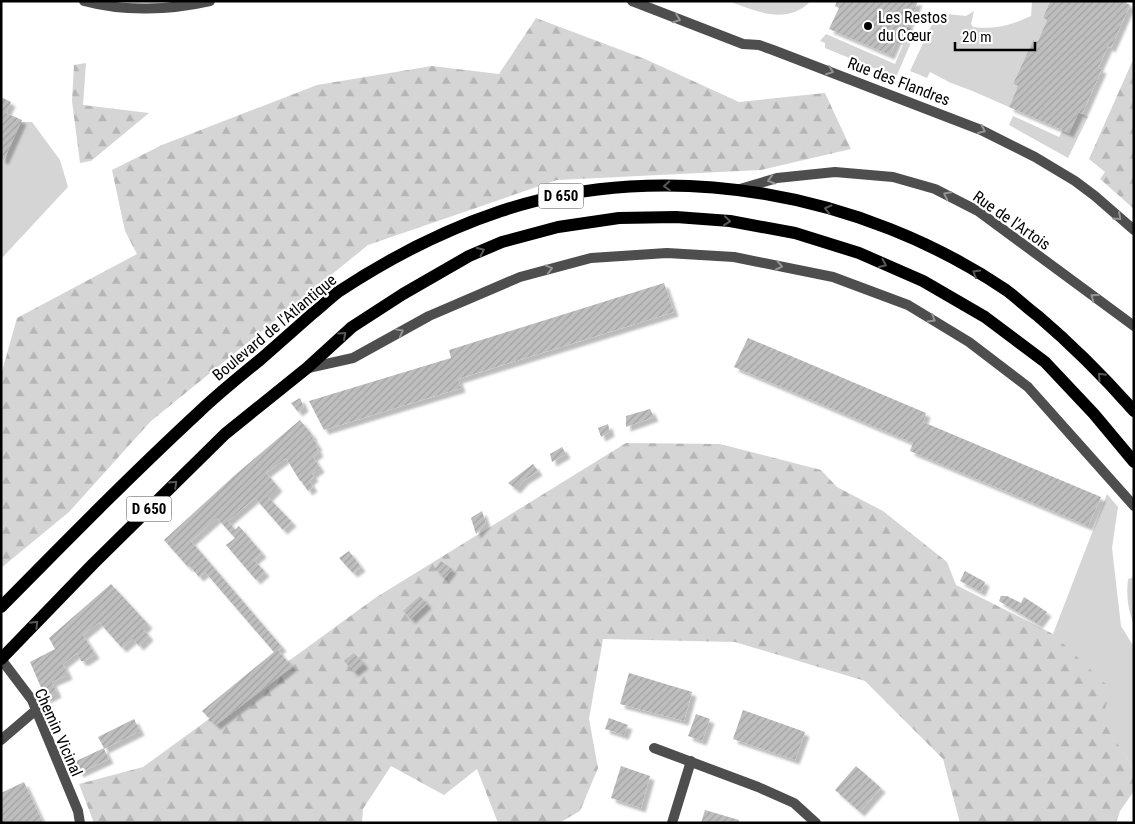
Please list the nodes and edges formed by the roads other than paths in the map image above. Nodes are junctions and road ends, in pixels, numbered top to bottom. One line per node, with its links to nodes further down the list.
1 (84, 1): 2 (street)
2 (210, 1)
3 (632, 1): 5 (street, Rue des Flandres, one-way to 5)
4 (740, 189): 6 (street, Rue de l'Artois, one-way to 4); 8 (main road, Boulevard de l'Atlantique / D 650, one-way to 4); 11 (main road, Boulevard de l'Atlantique / D 650, one-way to 11)
5 (1134, 230)
6 (1134, 326)
7 (307, 368): 9 (main road, D 650, one-way to 9); 10 (street, one-way to 10); 12 (main road, D 650, one-way to 7)
8 (1134, 411)
9 (1134, 462)
10 (1134, 506)
11 (1, 607)
12 (1, 659): 13 (street, Chemin Vicinal)
13 (36, 710): 14 (street); 17 (street, Chemin Vicinal)
14 (1, 740)
15 (654, 748): 16 (street)
16 (691, 761): 18 (street); 19 (street)
17 (80, 823)
18 (672, 823)
19 (816, 823)

